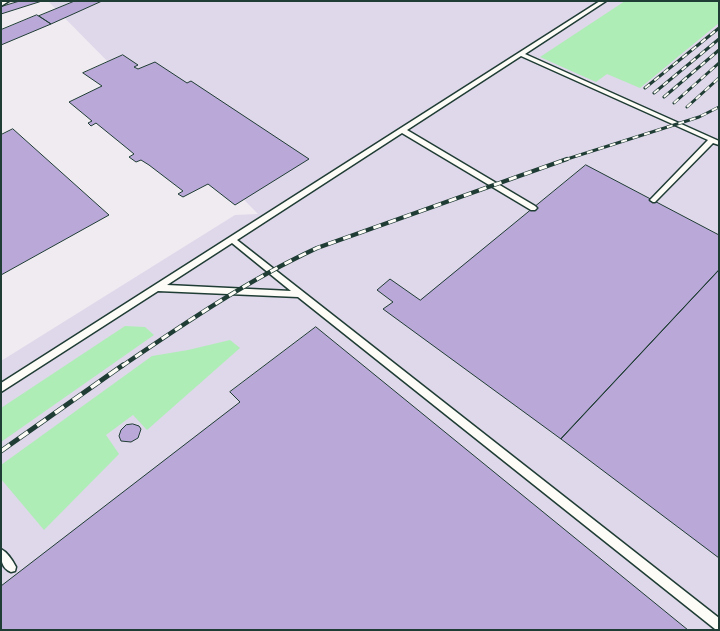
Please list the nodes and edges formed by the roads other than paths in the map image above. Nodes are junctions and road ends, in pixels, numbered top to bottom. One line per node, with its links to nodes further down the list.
1 (6, 1): 3 (lane)
2 (603, 1): 4 (lane)
3 (1, 4)
4 (521, 54): 5 (lane); 6 (lane)
5 (402, 130): 9 (lane); 10 (lane)
6 (712, 140): 7 (lane); 8 (lane)
7 (719, 143)
8 (653, 200)
9 (533, 208)
10 (232, 240): 11 (lane); 12 (lane)
11 (158, 288): 12 (lane); 13 (lane)
12 (301, 294): 16 (lane)
13 (1, 388)
14 (1, 554): 15 (lane)
15 (11, 567)
16 (719, 625)

